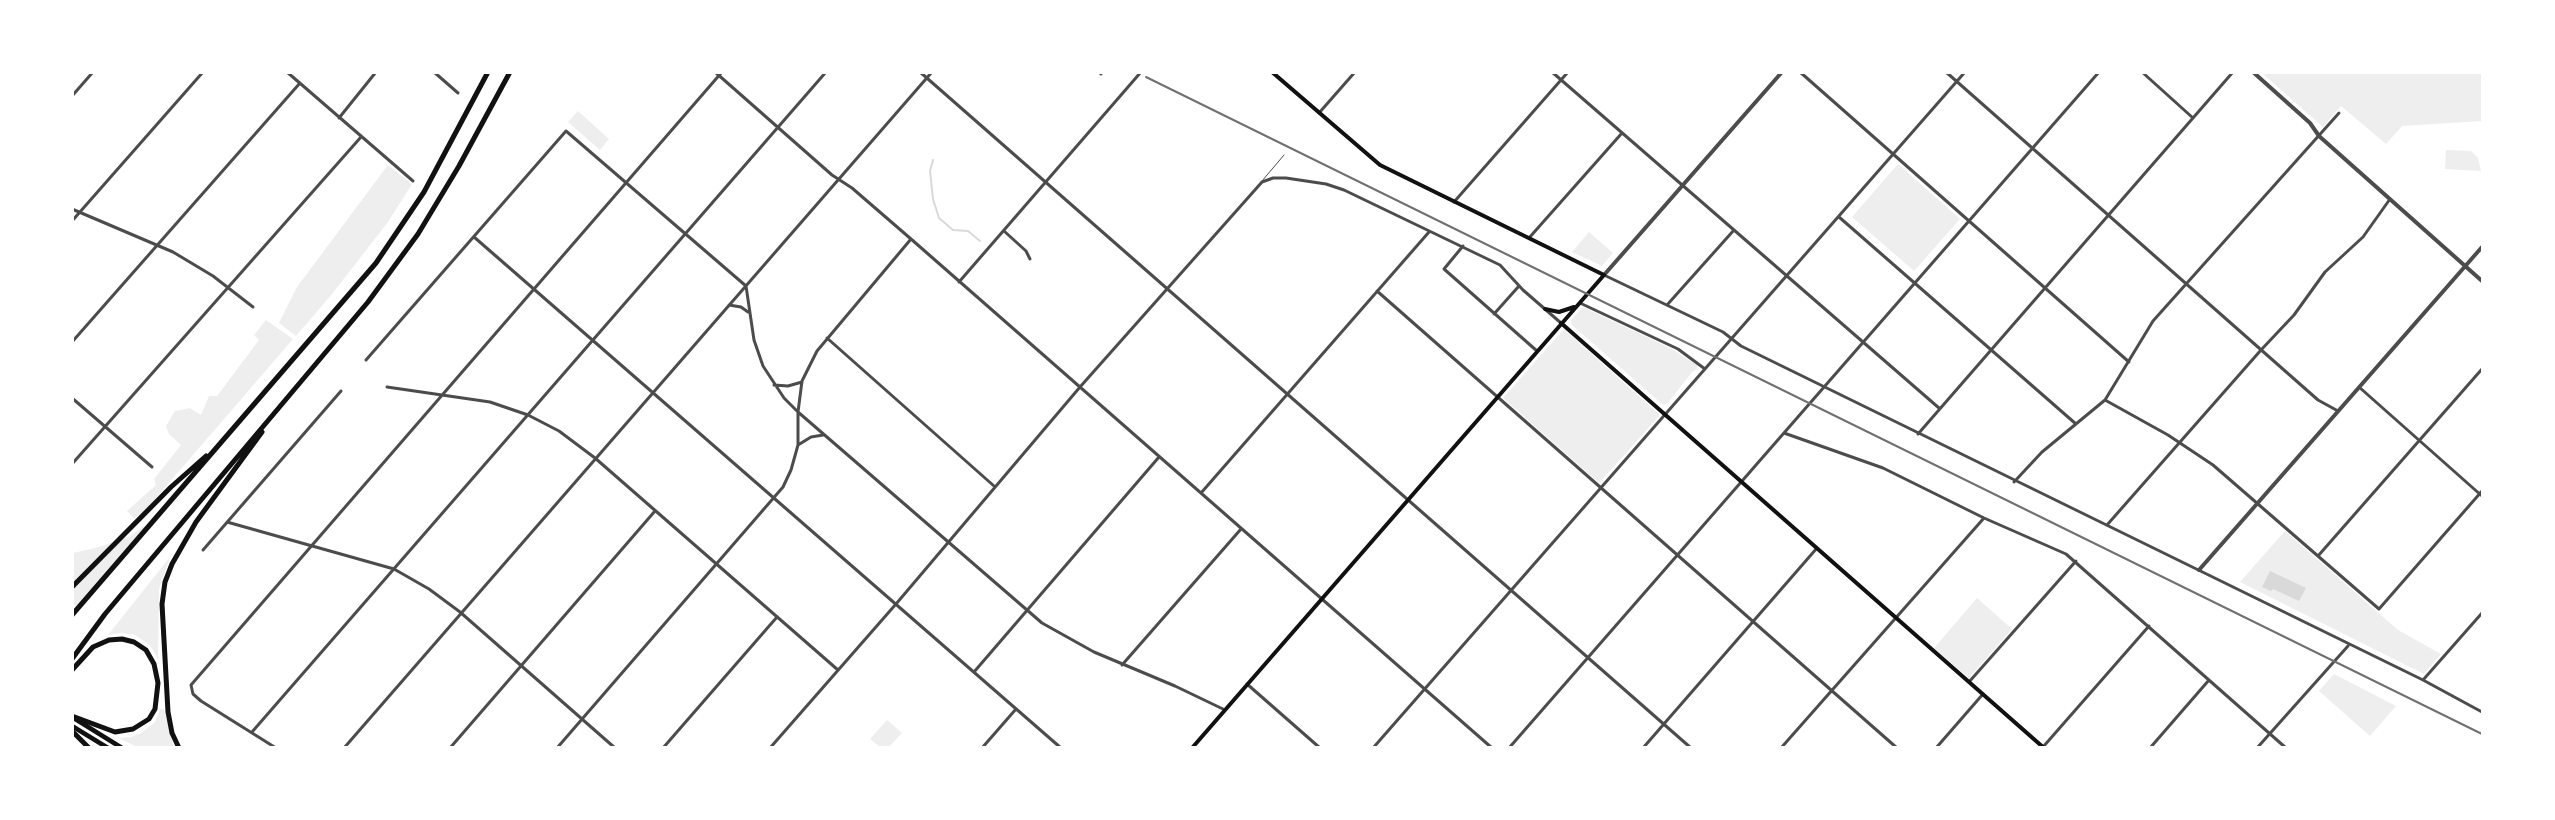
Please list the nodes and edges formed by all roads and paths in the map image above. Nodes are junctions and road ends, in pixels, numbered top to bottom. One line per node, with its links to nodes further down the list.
1 (93, 72): 31 (street)
2 (203, 72): 52 (street)
3 (287, 72): 29 (street)
4 (376, 72): 34 (street)
5 (434, 72): 30 (street)
6 (488, 72): 127 (highway)
7 (510, 72): 120 (highway)
8 (715, 72): 25 (street)
9 (826, 72): 36 (street)
10 (920, 72): 26 (street)
11 (932, 72): 26 (street)
12 (1141, 72): 45 (street)
13 (1272, 72): 32 (main road)
14 (1354, 72): 32 (street)
15 (1552, 72): 27 (street)
16 (1568, 72): 27 (street)
17 (1782, 72): 48 (street)
18 (1800, 72): 42 (street)
19 (1946, 72): 28 (street)
20 (1965, 72): 28 (street)
21 (2099, 72): 40 (street)
22 (2142, 72): 35 (street)
23 (2233, 72): 35 (street)
24 (2252, 72): 39 (street)
25 (720, 74): 36 (street); 47 (street)
26 (926, 79): 43 (street); 45 (street)
27 (1561, 81): 37 (street); 50 (street)
28 (1957, 82): 40 (street); 42 (street)
29 (300, 83): 34 (street); 64 (street)
30 (458, 93)
31 (72, 96)
32 (1319, 113): 50 (main road)
33 (2339, 113): 39 (street)
34 (339, 118): 38 (street)
35 (2193, 118): 53 (street)
36 (778, 128): 43 (street); 60 (street)
37 (1622, 133): 48 (street); 63 (street)
38 (361, 136): 44 (street); 77 (street)
39 (2319, 136): 49 (street); 74 (street)
40 (2032, 148): 53 (street); 56 (street)
41 (1284, 155): 46 (lane)
42 (1893, 155): 54 (street); 56 (street)
43 (839, 179): 62 (street); 75 (street)
44 (413, 181)
45 (1046, 182): 58 (street); 78 (street)
46 (1262, 182): 59 (street); 78 (street)
47 (624, 183): 60 (street); 61 (street); 80 (street)
48 (1683, 185): 57 (street); 69 (street)
49 (2390, 199): 68 (street); 96 (street)
50 (1454, 202): 63 (main road)
51 (72, 208): 52 (street)
52 (80, 213): 55 (street); 64 (street)
53 (2108, 215): 74 (street); 79 (street)
54 (1839, 217): 70 (street); 73 (street)
55 (72, 221)
56 (1969, 221): 73 (street); 79 (street)
57 (1734, 230): 70 (street); 84 (street)
58 (1004, 231): 67 (street); 72 (street)
59 (1429, 232): 65 (street); 81 (street)
60 (684, 234): 75 (street); 92 (street)
61 (474, 236): 80 (street); 98 (street)
62 (911, 239): 72 (street); 90 (street)
63 (1529, 239): 69 (main road)
64 (158, 244): 77 (street); 93 (street)
65 (1463, 246): 76 (street); 88 (street)
66 (2482, 247): 68 (street)
67 (1030, 259)
68 (2466, 266): 71 (street); 106 (street)
69 (1604, 275): 82 (main road); 84 (street)
70 (1787, 276): 91 (street); 94 (street)
71 (2482, 281)
72 (959, 282): 104 (street)
73 (1915, 284): 94 (street); 95 (street)
74 (2187, 284): 96 (street); 99 (street)
75 (746, 286): 83 (street); 87 (street)
76 (1519, 286): 86 (street); 88 (street)
77 (228, 287): 85 (street); 122 (street)
78 (1167, 288): 104 (street); 111 (street)
79 (2044, 288): 95 (street); 99 (street)
80 (533, 289): 92 (street); 110 (street)
81 (1377, 291): 111 (street); 112 (street)
82 (1580, 303): 86 (main road); 89 (main road); 100 (street)
83 (729, 305): 87 (street); 109 (street)
84 (1667, 305): 91 (street)
85 (253, 307)
86 (1545, 309): 89 (street)
87 (749, 312): 103 (street)
88 (1494, 314): 97 (street)
89 (1561, 323): 97 (main road); 118 (main road)
90 (826, 338): 102 (street); 136 (street)
91 (1732, 339): 100 (street); 105 (street)
92 (593, 340): 109 (street); 119 (street)
93 (72, 342)
94 (1862, 342): 105 (street); 115 (street)
95 (1991, 349): 115 (street); 121 (street)
96 (2261, 350): 116 (street); 128 (street)
97 (1537, 351): 112 (main road)
98 (366, 360)
99 (2129, 362): 114 (street)
100 (1705, 369): 118 (street)
101 (2482, 369): 126 (street)
102 (802, 382): 103 (street); 117 (street)
103 (774, 385): 117 (street)
104 (1080, 387): 130 (street); 136 (street)
105 (1824, 387): 123 (street); 124 (street)
106 (2359, 387): 116 (street); 126 (street)
107 (387, 388): 110 (street)
108 (342, 391): 145 (street)
109 (652, 392): 131 (street); 140 (street)
110 (442, 394): 119 (street); 149 (street)
111 (1288, 394): 138 (street); 141 (street)
112 (1498, 397): 137 (street); 141 (main road)
113 (72, 398): 122 (street)
114 (2105, 400): 121 (street); 128 (street)
115 (1939, 408): 124 (street)
116 (2338, 411): 142 (street)
117 (798, 412): 125 (street); 129 (street)
118 (1665, 414): 134 (main road); 137 (street)
119 (528, 415): 131 (street); 156 (street)
120 (268, 421): 172 (highway); 200 (highway)
121 (2076, 424): 135 (street)
122 (106, 427): 132 (street); 133 (street)
123 (1784, 433): 134 (street); 144 (street)
124 (1918, 434): 135 (street)
125 (823, 435): 129 (street); 148 (street)
126 (2420, 441): 139 (street); 153 (street)
127 (221, 442): 158 (highway); 165 (highway)
128 (2180, 442): 142 (street); 146 (street)
129 (798, 445): 140 (street)
130 (1159, 456): 138 (street); 162 (street)
131 (595, 458): 143 (street); 163 (street)
132 (72, 464)
133 (152, 467)
134 (1741, 482): 150 (main road); 152 (street)
135 (2014, 482): 146 (street)
136 (994, 486): 148 (street)
137 (1600, 487): 152 (street); 159 (street)
138 (1201, 493): 147 (street)
139 (2482, 494): 153 (street)
140 (774, 499): 155 (street); 161 (street)
141 (1408, 499): 159 (street); 160 (main road)
142 (2258, 502): 153 (street); 157 (street)
143 (656, 511): 155 (street); 174 (street)
144 (1984, 518): 154 (street); 167 (street)
145 (227, 522): 149 (street); 151 (street)
146 (2107, 525): 157 (street)
147 (1241, 529): 160 (street); 173 (street)
148 (947, 542): 161 (street); 162 (street)
149 (310, 545): 156 (street); 193 (street)
150 (1817, 548): 167 (main road); 168 (street)
151 (203, 550)
152 (1677, 555): 168 (street); 171 (street)
153 (2318, 556)
154 (2076, 561): 169 (street); 180 (street)
155 (716, 564): 166 (street); 189 (street)
156 (394, 569): 163 (street); 193 (street)
157 (2199, 570): 170 (street)
158 (72, 587)
159 (1510, 589): 171 (street); 182 (street)
160 (1322, 598): 181 (main road); 182 (street)
161 (896, 604): 176 (street); 177 (street)
162 (1027, 611): 173 (street); 177 (street)
163 (460, 612): 174 (street); 202 (street)
164 (2482, 613): 179 (street)
165 (72, 614)
166 (777, 617): 176 (street); 206 (street)
167 (1896, 617): 180 (main road); 183 (street)
168 (1753, 622): 183 (street); 190 (street)
169 (2149, 626): 178 (street); 196 (street)
170 (2349, 645): 179 (street); 194 (street)
171 (1588, 657): 190 (street); 214 (street)
172 (72, 659)
173 (1122, 664): 186 (street)
174 (521, 666): 189 (street); 203 (street)
175 (72, 670): 188 (highway)
176 (838, 670): 207 (street)
177 (974, 672): 185 (street)
178 (2209, 680): 194 (street); 219 (street)
179 (2423, 680): 187 (street)
180 (1969, 682): 184 (main road)
181 (1247, 684): 186 (main road); 211 (street)
182 (1424, 688): 212 (street); 213 (street)
183 (1832, 690): 195 (street); 217 (street)
184 (1983, 694): 196 (main road); 218 (street)
185 (1016, 709): 208 (street); 209 (street)
186 (1225, 710): 210 (main road)
187 (2482, 712)
188 (72, 716): 199 (main road)
189 (582, 718): 204 (street); 205 (street)
190 (1664, 724): 215 (street); 216 (street)
191 (72, 726): 198 (main road)
192 (72, 731): 197 (highway)
193 (252, 732): 201 (street)
194 (2270, 733): 220 (street); 221 (street)
195 (1896, 747)
196 (2043, 747)
197 (90, 748)
198 (108, 748)
199 (122, 748)
200 (178, 748)
201 (276, 748)
202 (344, 748)
203 (450, 748)
204 (557, 748)
205 (615, 748)
206 (663, 748)
207 (770, 748)
208 (982, 748)
209 (1061, 748)
210 (1192, 748)
211 (1320, 748)
212 (1373, 748)
213 (1492, 748)
214 (1509, 748)
215 (1643, 748)
216 (1691, 748)
217 (1781, 748)
218 (1936, 748)
219 (2150, 748)
220 (2257, 748)
221 (2286, 748)

